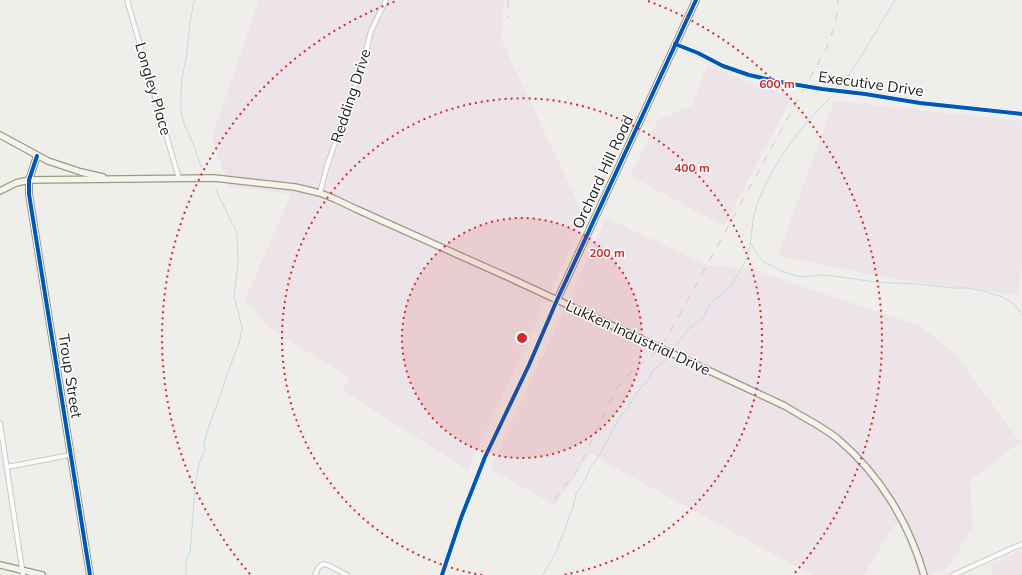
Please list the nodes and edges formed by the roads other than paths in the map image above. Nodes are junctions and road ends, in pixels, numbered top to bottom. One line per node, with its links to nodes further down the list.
1 (127, 0): 8 (street, Longley Place)
2 (386, 0): 12 (street, Redding Drive)
3 (696, 0): 4 (main road, Orchard Hill Road)
4 (676, 44): 5 (street, Executive Drive); 13 (main road, Orchard Hill Road)
5 (1022, 114)
6 (0, 135): 7 (main road)
7 (37, 156): 9 (main road); 10 (main road)
8 (179, 179): 10 (main road, Lukken Industrial Drive); 12 (main road, Lukken Industrial Drive)
9 (29, 180): 10 (main road); 11 (main road); 15 (main road, Troup Street)
10 (115, 180)
11 (0, 191)
12 (320, 193): 13 (main road, Lukken Industrial Drive)
13 (557, 300): 24 (street, Orchard Hill Road); 25 (main road, Lukken Industrial Drive)
14 (0, 423): 16 (street)
15 (70, 455): 16 (street); 21 (main road, Troup Street)
16 (7, 467): 19 (street)
17 (1022, 544): 26 (street)
18 (0, 565): 19 (main road)
19 (23, 573): 20 (main road)
20 (42, 575)
21 (90, 575)
22 (315, 575): 23 (street)
23 (347, 575)
24 (442, 575)
25 (924, 575)
26 (953, 575)

